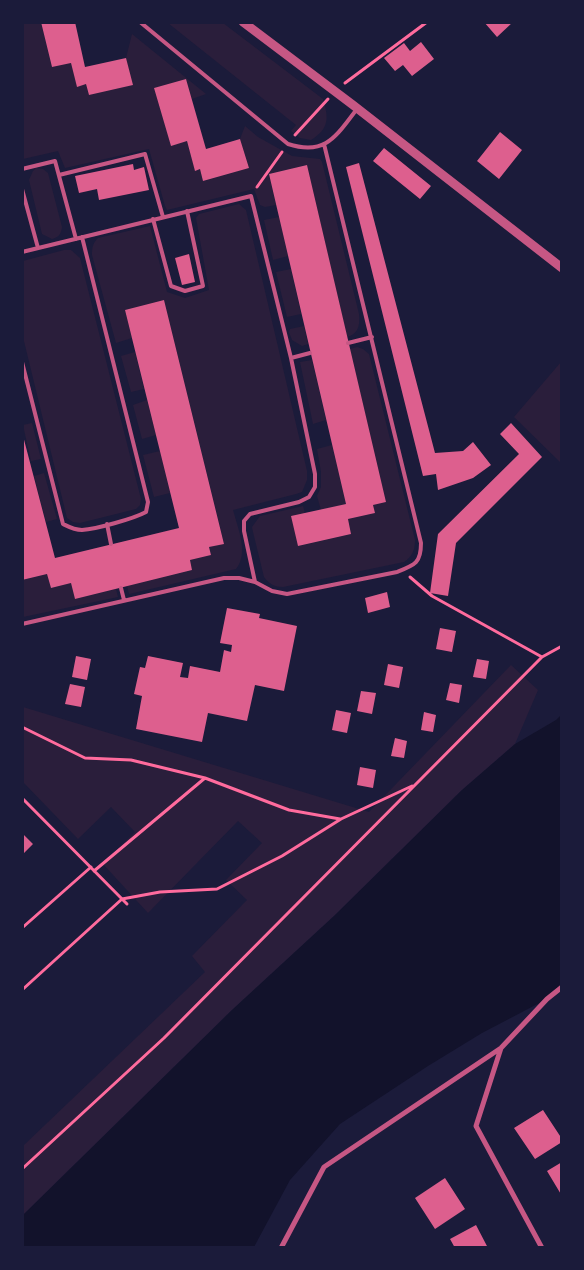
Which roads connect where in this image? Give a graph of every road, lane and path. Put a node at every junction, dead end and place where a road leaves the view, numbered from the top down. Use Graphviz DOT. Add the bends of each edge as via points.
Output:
graph roads {
  1 [pos="140,22"];
  2 [pos="243,22"];
  3 [pos="427,22"];
  4 [pos="335,91"];
  5 [pos="358,109"];
  6 [pos="324,144"];
  7 [pos="22,168"];
  8 [pos="59,175"];
  9 [pos="22,189"];
  10 [pos="187,211"];
  11 [pos="163,217"];
  12 [pos="154,219"];
  13 [pos="82,237"];
  14 [pos="76,238"];
  15 [pos="38,248"];
  16 [pos="22,252"];
  17 [pos="562,268"];
  18 [pos="372,337"];
  19 [pos="348,343"];
  20 [pos="310,353"];
  21 [pos="291,358"];
  22 [pos="22,362"];
  23 [pos="106,524"];
  24 [pos="111,544"];
  25 [pos="401,570"];
  26 [pos="255,582"];
  27 [pos="121,588"];
  28 [pos="124,600"];
  29 [pos="22,624"];
  30 [pos="562,646"];
  31 [pos="542,657"];
  32 [pos="22,727"];
  33 [pos="205,778"];
  34 [pos="414,785"];
  35 [pos="22,798"];
  36 [pos="340,819"];
  37 [pos="91,867"];
  38 [pos="94,871"];
  39 [pos="122,899"];
  40 [pos="127,904"];
  41 [pos="22,928"];
  42 [pos="562,987"];
  43 [pos="22,990"];
  44 [pos="501,1048"];
  45 [pos="22,1169"];
  46 [pos="281,1248"];
  47 [pos="542,1248"];
  1 -- 6 [label="lane" via="288,144 303,148"];
  2 -- 4 [label="street"];
  3 -- 4 [label="path"];
  4 -- 5 [label="street"];
  5 -- 6 [label="lane"];
  5 -- 17 [label="street"];
  6 -- 18 [label="lane"];
  7 -- 8 [label="lane" via="54,161"];
  8 -- 11 [label="lane" via="146,154"];
  8 -- 14 [label="lane"];
  9 -- 15 [label="lane"];
  10 -- 11 [label="lane"];
  10 -- 12 [label="lane" via="203,286 185,291 171,286"];
  10 -- 21 [label="lane" via="251,196"];
  11 -- 12 [label="lane"];
  12 -- 13 [label="lane"];
  13 -- 14 [label="lane"];
  13 -- 23 [label="lane" via="148,502 146,512 137,517"];
  14 -- 15 [label="lane"];
  15 -- 16 [label="lane"];
  18 -- 19 [label="lane"];
  18 -- 25 [label="lane" via="421,543 418,560"];
  20 -- 21 [label="lane"];
  21 -- 26 [label="lane" via="315,487 309,497 250,514 244,521"];
  22 -- 23 [label="lane" via="63,524 81,530"];
  23 -- 24 [label="lane"];
  25 -- 26 [label="lane" via="287,594"];
  25 -- 31 [label="path" via="432,596"];
  26 -- 28 [label="lane" via="224,578"];
  27 -- 28 [label="lane"];
  28 -- 29 [label="lane"];
  30 -- 31 [label="path"];
  31 -- 34 [label="path"];
  32 -- 33 [label="path" via="86,758 131,760"];
  33 -- 36 [label="path" via="289,810"];
  33 -- 38 [label="path"];
  34 -- 36 [label="path"];
  34 -- 45 [label="path" via="164,1038"];
  35 -- 37 [label="path"];
  36 -- 39 [label="path" via="282,856 217,889 160,892"];
  37 -- 38 [label="path"];
  37 -- 41 [label="path"];
  38 -- 39 [label="path"];
  39 -- 40 [label="path"];
  39 -- 43 [label="path"];
  42 -- 44 [label="street"];
  44 -- 46 [label="street" via="324,1167"];
  44 -- 47 [label="street" via="476,1126"];
}
